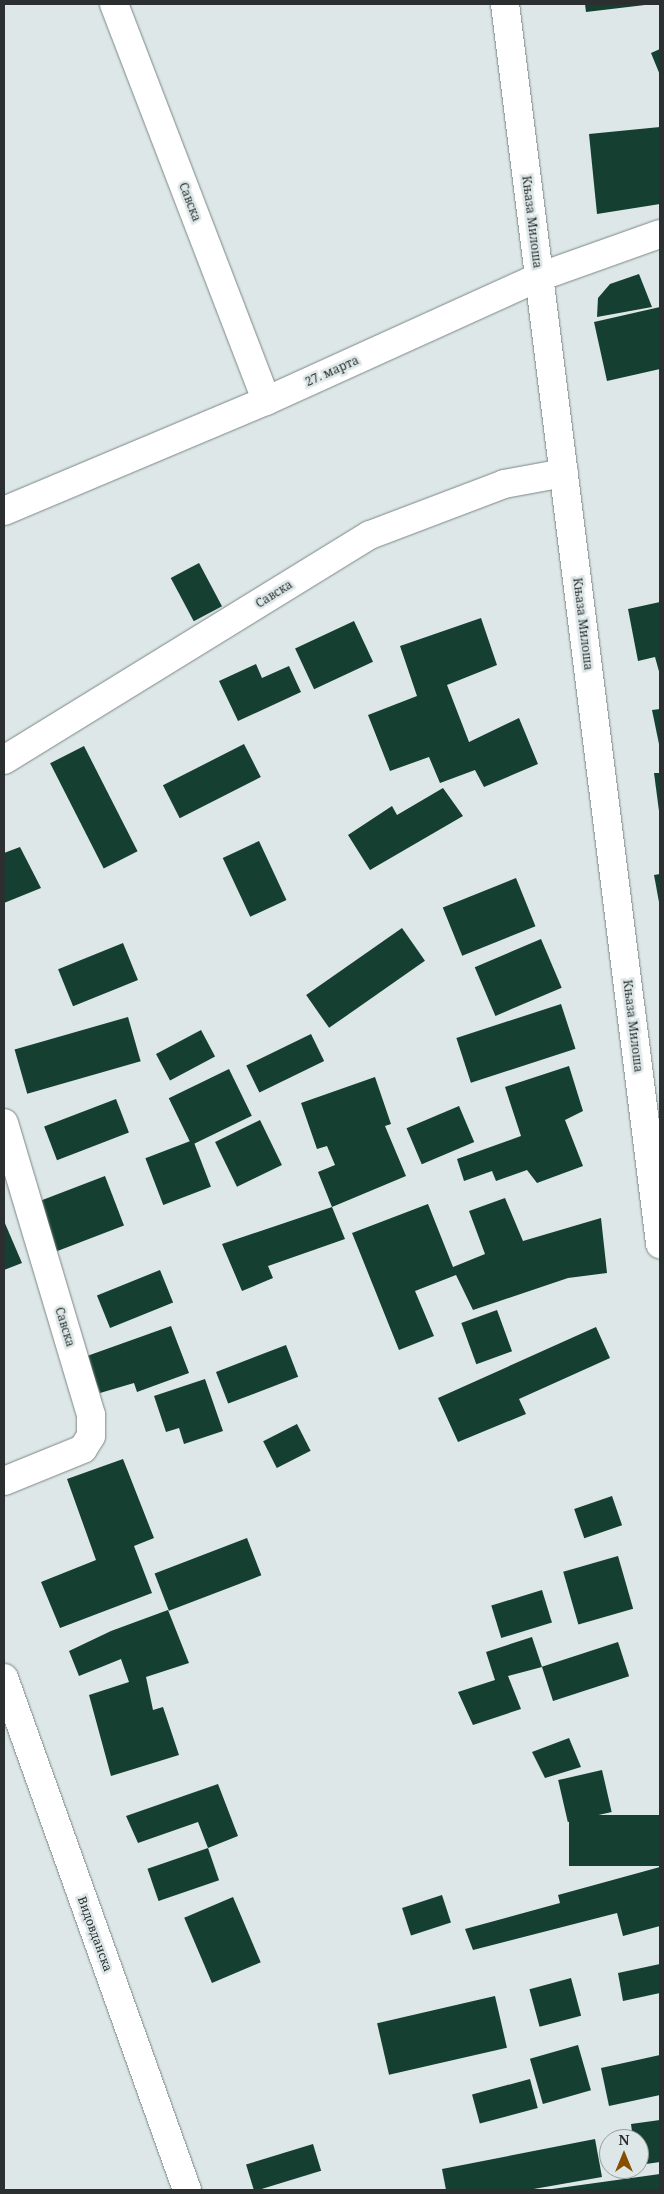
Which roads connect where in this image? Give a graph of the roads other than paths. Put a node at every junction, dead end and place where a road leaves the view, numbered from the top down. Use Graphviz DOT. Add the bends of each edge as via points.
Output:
graph roads {
  1 [pos="114,4"];
  2 [pos="505,4"];
  3 [pos="660,234"];
  4 [pos="539,277"];
  5 [pos="266,401"];
  6 [pos="564,473"];
  7 [pos="4,510"];
  8 [pos="4,760"];
  9 [pos="4,1123"];
  10 [pos="660,1244"];
  11 [pos="4,1481"];
  12 [pos="4,1678"];
  13 [pos="187,2190"];
  1 -- 5 [label="street, Савска"];
  2 -- 4 [label="street, Књаза Милоша"];
  3 -- 4 [label="street, 27. марта"];
  4 -- 5 [label="street, 27. марта"];
  4 -- 6 [label="street, Књаза Милоша"];
  5 -- 7 [label="street, 27. марта"];
  6 -- 8 [label="street, Савска" via="504,484 370,536"];
  6 -- 10 [label="street, Књаза Милоша"];
  9 -- 11 [label="street, Савска" via="91,1415 91,1436 83,1448"];
  12 -- 13 [label="street, Видовданска"];
}
